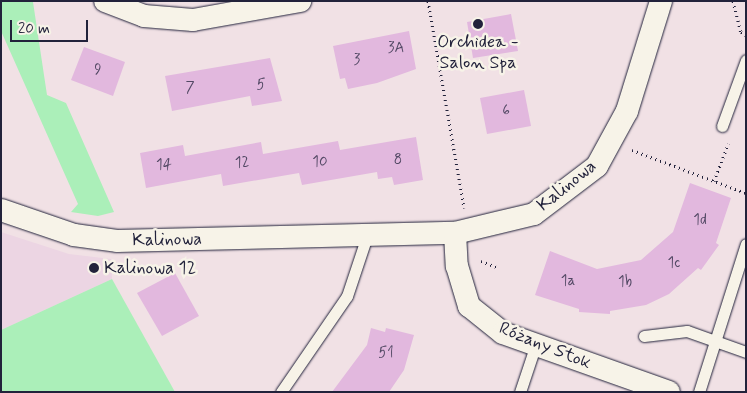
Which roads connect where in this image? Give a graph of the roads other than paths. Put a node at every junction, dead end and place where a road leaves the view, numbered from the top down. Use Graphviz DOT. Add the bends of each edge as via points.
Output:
graph roads {
  1 [pos="105,1"];
  2 [pos="300,1"];
  3 [pos="661,1"];
  4 [pos="746,60"];
  5 [pos="722,126"];
  6 [pos="1,210"];
  7 [pos="455,233"];
  8 [pos="367,236"];
  9 [pos="746,244"];
  10 [pos="644,336"];
  11 [pos="715,341"];
  12 [pos="536,344"];
  13 [pos="746,352"];
  14 [pos="281,392"];
  15 [pos="520,392"];
  16 [pos="669,392"];
  17 [pos="699,392"];
  1 -- 2 [label="street" via="144,16 194,20"];
  3 -- 7 [label="street, Kalinowa" via="627,111 597,166 534,214"];
  4 -- 5 [label="lane"];
  6 -- 8 [label="street, Kalinowa" via="74,236 117,241"];
  7 -- 8 [label="street, Kalinowa"];
  7 -- 12 [label="street, Różany Stok" via="457,266 469,306 503,333"];
  8 -- 14 [label="lane" via="347,296"];
  9 -- 11 [label="lane"];
  10 -- 11 [label="lane" via="687,331"];
  11 -- 13 [label="lane"];
  11 -- 17 [label="lane"];
  12 -- 15 [label="lane"];
  12 -- 16 [label="street, Różany Stok"];
}
